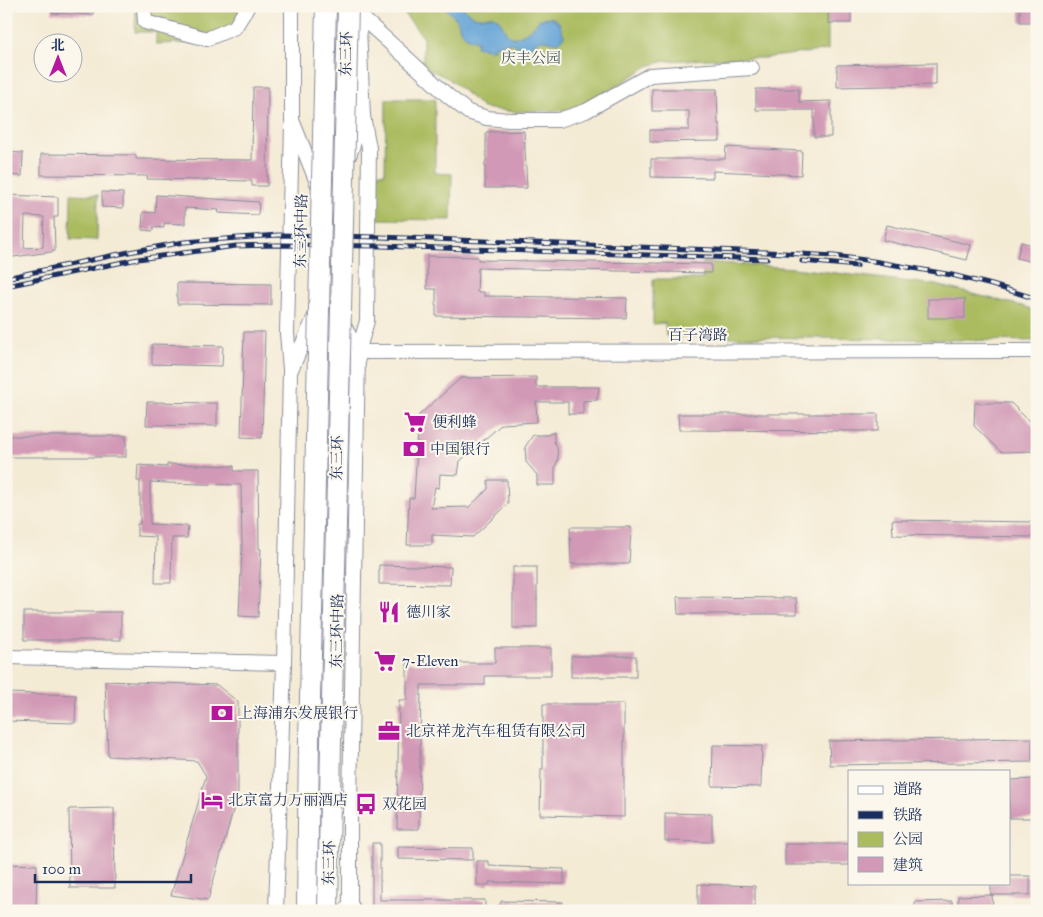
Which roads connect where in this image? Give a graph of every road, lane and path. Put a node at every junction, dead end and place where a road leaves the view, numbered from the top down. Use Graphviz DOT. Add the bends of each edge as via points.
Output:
graph roads {
  1 [pos="144,6"];
  2 [pos="248,6"];
  3 [pos="292,6"];
  4 [pos="326,6"];
  5 [pos="355,9"];
  6 [pos="752,68"];
  7 [pos="363,116"];
  8 [pos="292,120"];
  9 [pos="318,184"];
  10 [pos="339,184"];
  11 [pos="316,312"];
  12 [pos="337,313"];
  13 [pos="1037,351"];
  14 [pos="358,352"];
  15 [pos="290,372"];
  16 [pos="6,658"];
  17 [pos="284,663"];
  18 [pos="306,908"];
  19 [pos="350,910"];
  20 [pos="276,911"];
  21 [pos="328,911"];
  1 -- 2 [label="street" via="145,22 207,38 235,27"];
  3 -- 8 [label="street, 东三环中路"];
  4 -- 18 [label="highway, 东三环, bridge"];
  5 -- 6 [label="street" via="447,95 468,112 488,118 559,120 586,111 650,76"];
  5 -- 7 [label="street, 东三环中路"];
  5 -- 21 [label="highway, 东三环, bridge"];
  7 -- 10 [label="street, 东三环中路"];
  7 -- 14 [label="street, 东三环中路" via="369,148 367,321"];
  8 -- 9 [label="street, 东三环中路"];
  8 -- 15 [label="street, 东三环中路" via="287,333"];
  9 -- 10 [label="street"];
  9 -- 11 [label="street, 东三环中路"];
  10 -- 12 [label="street, 东三环中路"];
  11 -- 12 [label="street"];
  11 -- 15 [label="street, 东三环中路"];
  12 -- 14 [label="street, 东三环中路"];
  13 -- 14 [label="street, 百子湾路"];
  14 -- 19 [label="street, 东三环中路"];
  15 -- 17 [label="street, 东三环中路"];
  16 -- 17 [label="street"];
  17 -- 20 [label="street, 东三环中路"];
}
